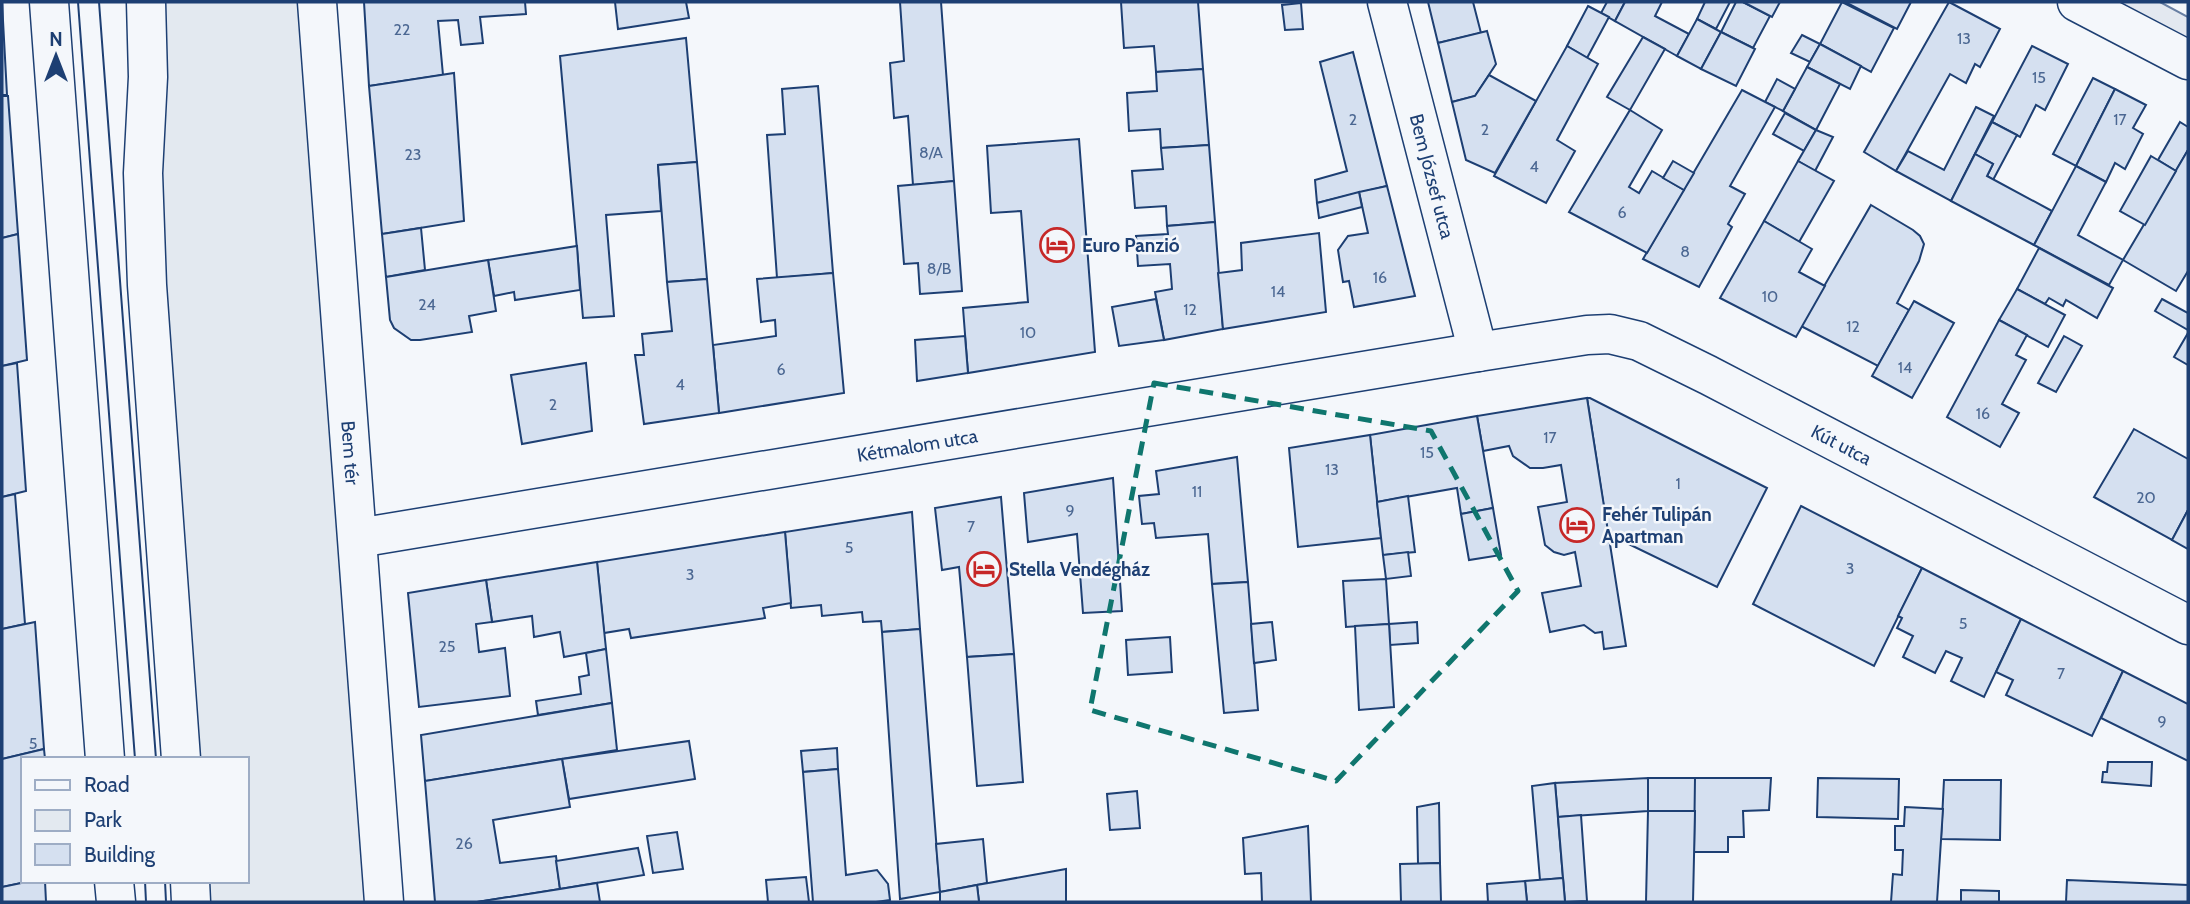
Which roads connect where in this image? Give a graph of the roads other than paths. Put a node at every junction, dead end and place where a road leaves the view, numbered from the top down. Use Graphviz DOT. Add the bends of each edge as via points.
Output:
graph roads {
  1 [pos="49,2"];
  2 [pos="146,2"];
  3 [pos="317,2"];
  4 [pos="1387,2"];
  5 [pos="2077,2"];
  6 [pos="2188,60"];
  7 [pos="1478,352"];
  8 [pos="358,538"];
  9 [pos="2188,625"];
  10 [pos="105,757"];
  11 [pos="181,757"];
  12 [pos="114,883"];
  13 [pos="190,883"];
  14 [pos="116,902"];
  15 [pos="191,902"];
  16 [pos="384,902"];
  1 -- 10 [label="street"];
  2 -- 11 [label="street" via="143,173 147,285"];
  3 -- 8 [label="street, Bem tér"];
  4 -- 7 [label="street, Bem József utca"];
  5 -- 6 [label="street"];
  7 -- 8 [label="street, Kétmalom utca"];
  7 -- 9 [label="street, Kút utca" via="1602,334 1639,341"];
  8 -- 16 [label="street, Bem tér"];
  12 -- 14 [label="street"];
  13 -- 15 [label="street"];
}
